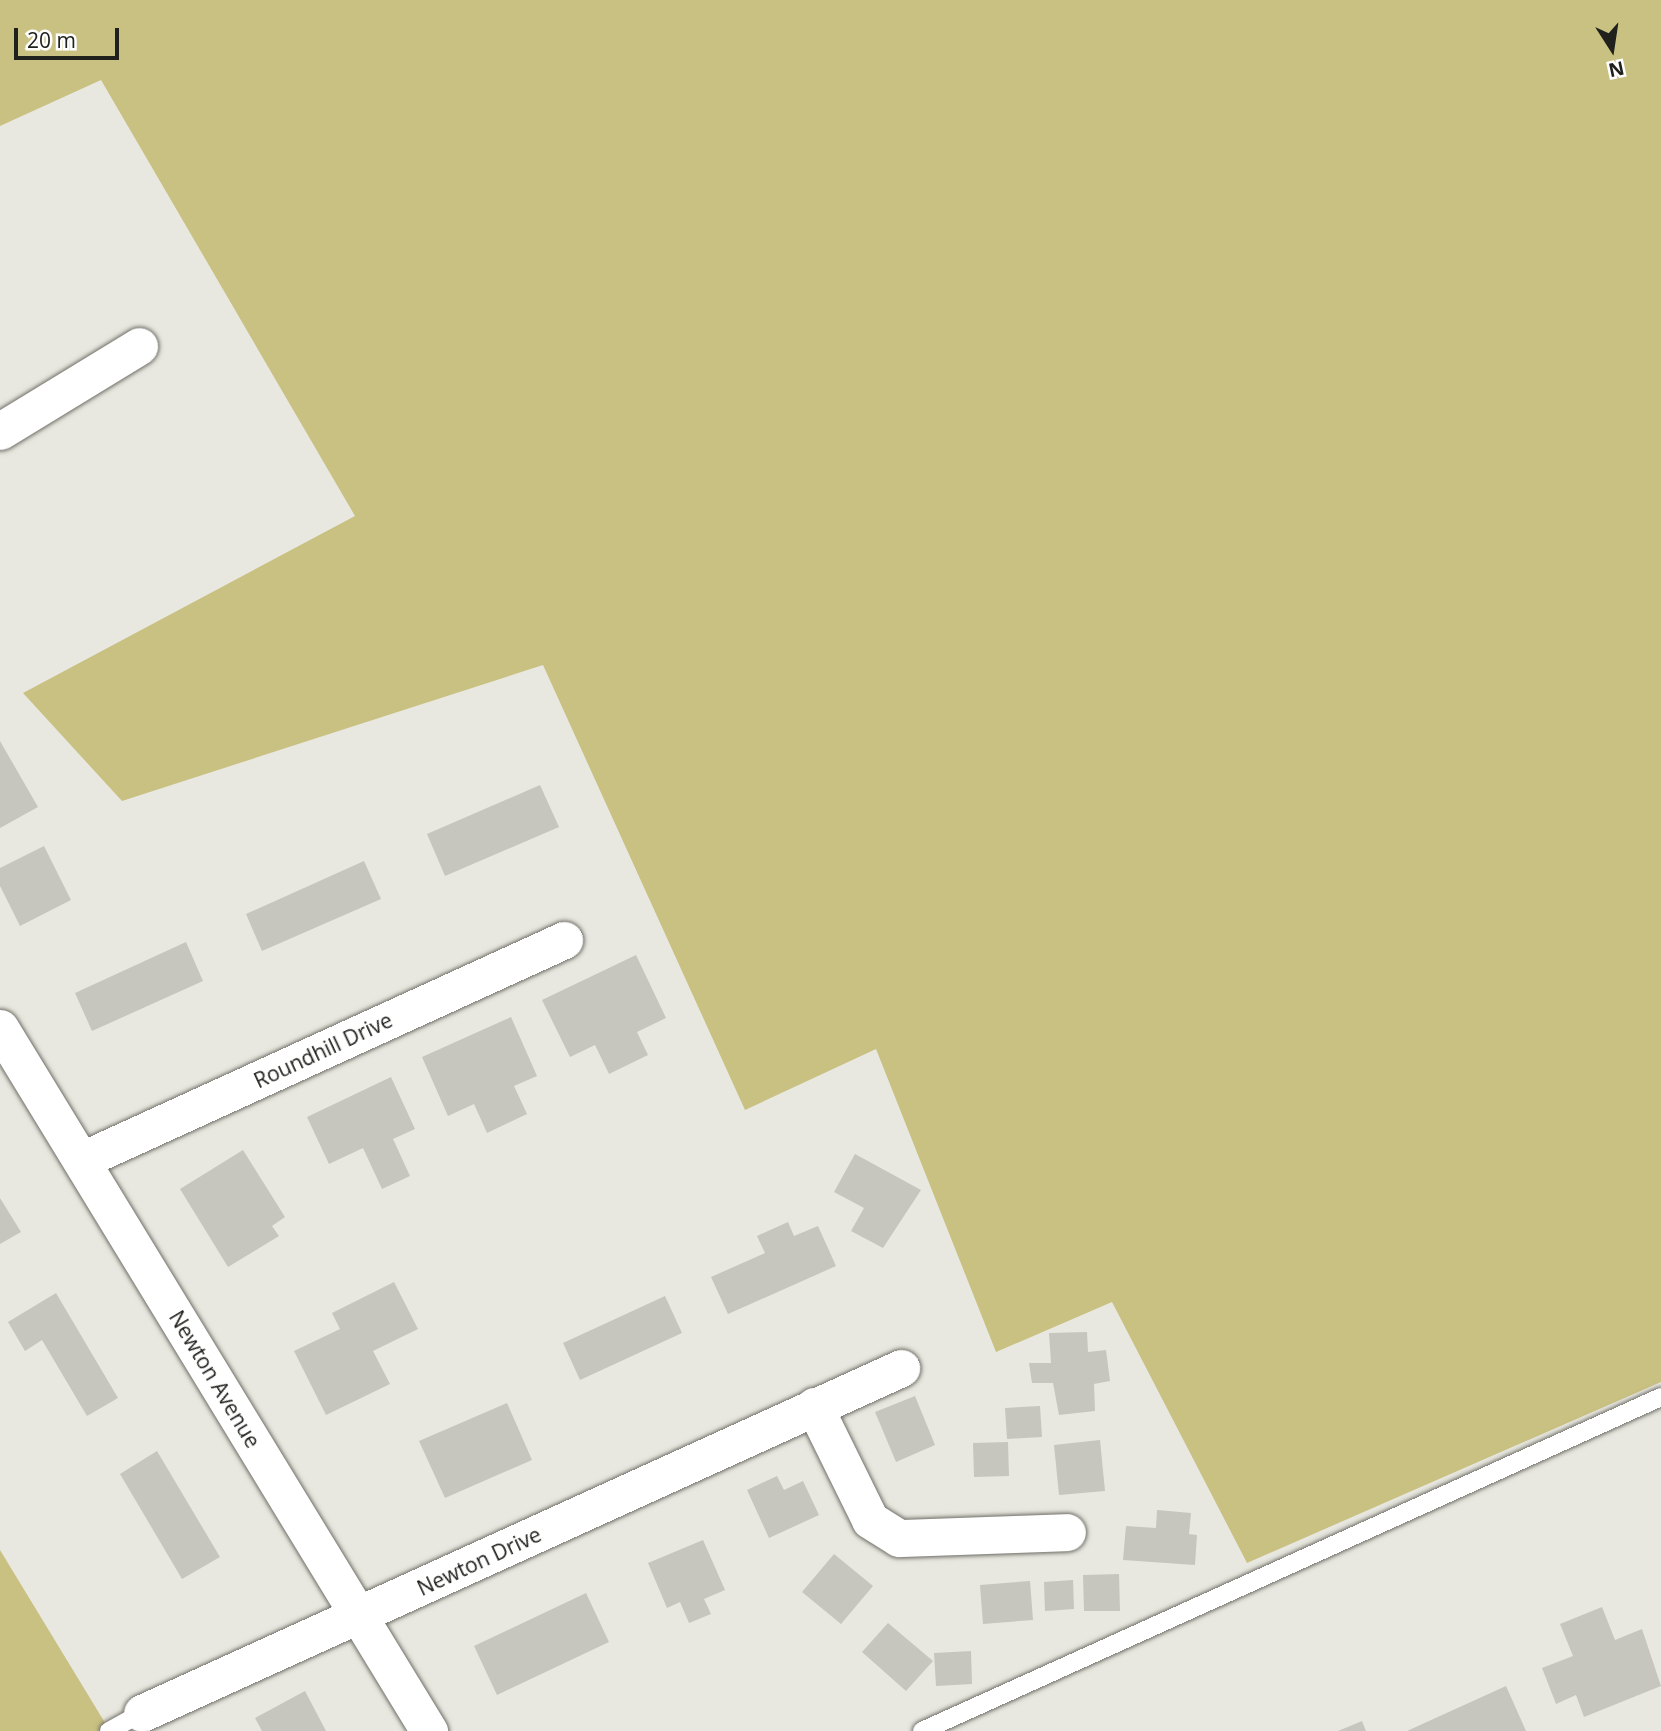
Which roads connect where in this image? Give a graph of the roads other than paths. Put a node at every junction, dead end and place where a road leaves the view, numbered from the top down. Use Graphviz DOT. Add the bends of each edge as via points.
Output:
graph roads {
  1 [pos="139,346"];
  2 [pos="0,431"];
  3 [pos="564,940"];
  4 [pos="0,1028"];
  5 [pos="82,1160"];
  6 [pos="901,1368"];
  7 [pos="1661,1397"];
  8 [pos="814,1406"];
  9 [pos="1067,1532"];
  10 [pos="359,1616"];
  11 [pos="142,1713"];
  12 [pos="109,1731"];
  13 [pos="429,1731"];
  14 [pos="922,1731"];
  1 -- 2 [label="street"];
  3 -- 5 [label="street, Roundhill Drive"];
  4 -- 5 [label="street, Newton Avenue"];
  5 -- 10 [label="street, Newton Avenue"];
  6 -- 8 [label="street, Newton Drive"];
  7 -- 14 [label="lane"];
  8 -- 9 [label="street" via="870,1520 899,1538"];
  8 -- 10 [label="street, Newton Drive"];
  10 -- 11 [label="street, Newton Drive"];
  10 -- 13 [label="street, Newton Avenue"];
  11 -- 12 [label="lane"];
}
